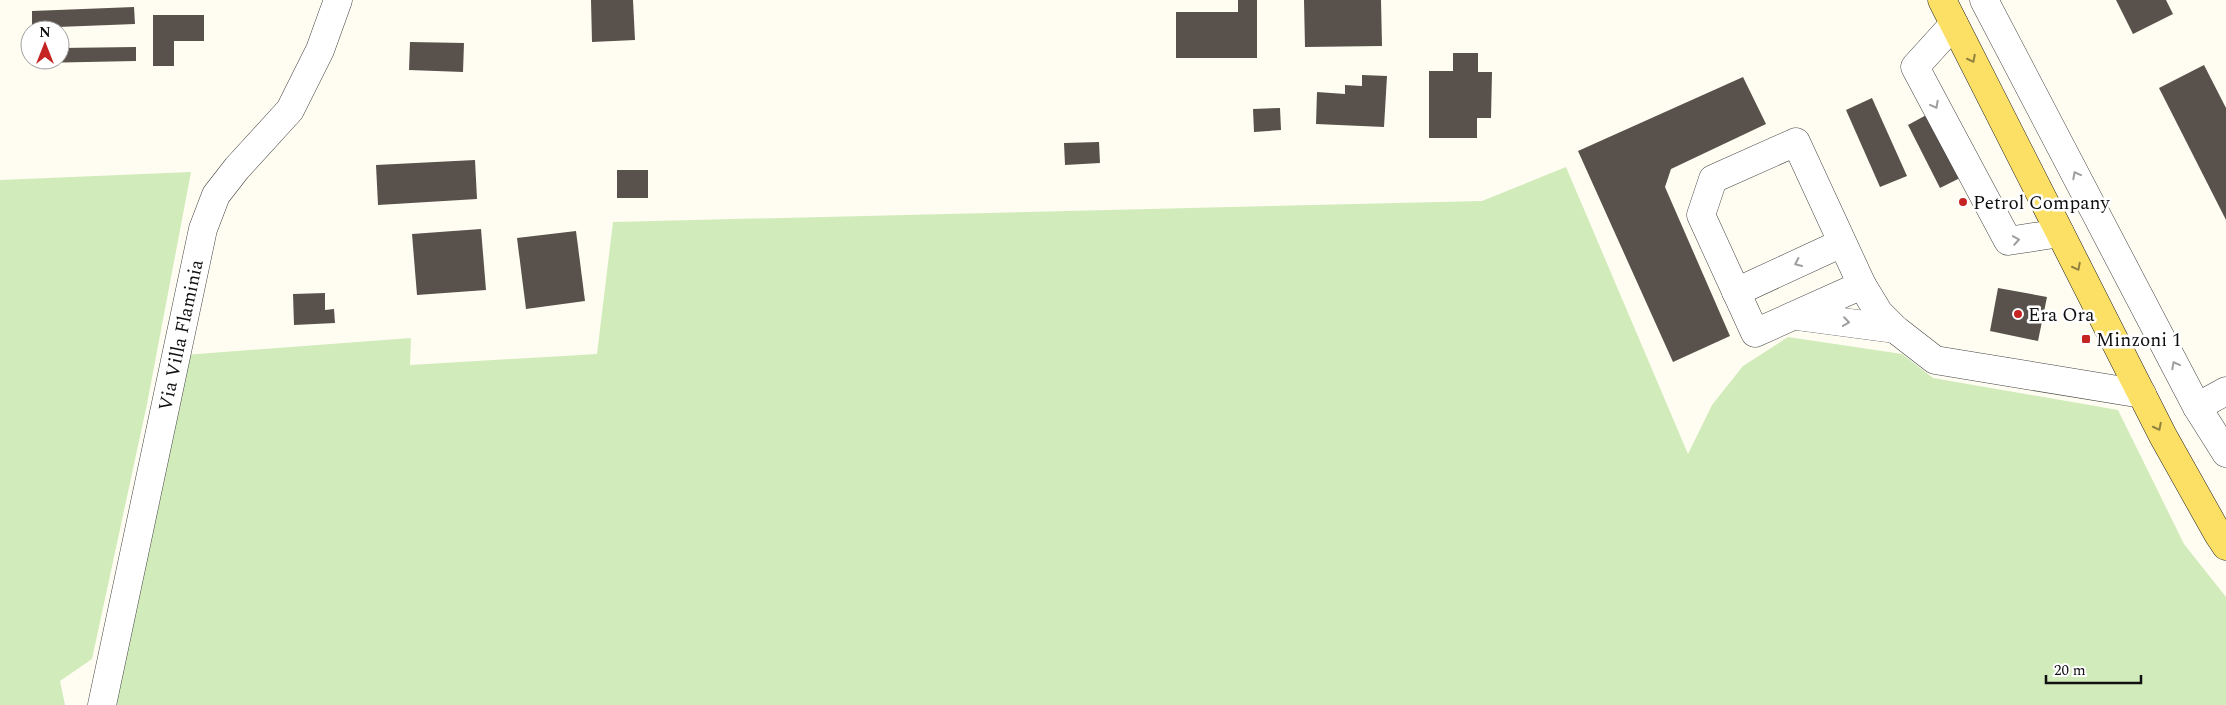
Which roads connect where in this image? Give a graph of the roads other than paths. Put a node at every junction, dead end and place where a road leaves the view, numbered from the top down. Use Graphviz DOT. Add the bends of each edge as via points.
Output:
graph roads {
  1 [pos="338,0"];
  2 [pos="1942,0"];
  3 [pos="1984,0"];
  4 [pos="1954,24"];
  5 [pos="2060,233"];
  6 [pos="1842,243"];
  7 [pos="1862,285"];
  8 [pos="1736,292"];
  9 [pos="1797,316"];
  10 [pos="1895,329"];
  11 [pos="2226,391"];
  12 [pos="2142,394"];
  13 [pos="2197,407"];
  14 [pos="2226,453"];
  15 [pos="2226,546"];
  16 [pos="102,705"];
  1 -- 16 [label="street, Via Villa Flaminia" via="320,50 290,110 216,195 202,229"];
  2 -- 4 [label="main road"];
  13 -- 3 [label="street, one-way"];
  4 -- 5 [label="main road, one-way"];
  4 -- 5 [label="street, one-way" via="1915,67 2008,241"];
  5 -- 12 [label="main road, one-way"];
  6 -- 7 [label="street"];
  6 -- 8 [label="street, one-way"];
  6 -- 8 [label="street" via="1796,142 1714,179 1701,215"];
  7 -- 9 [label="street"];
  7 -- 10 [label="street" via="1879,313"];
  8 -- 9 [label="street" via="1755,333"];
  9 -- 10 [label="street, one-way"];
  10 -- 12 [label="street" via="1935,360"];
  11 -- 13 [label="street"];
  12 -- 15 [label="main road, one-way"];
  13 -- 14 [label="street"];
}
